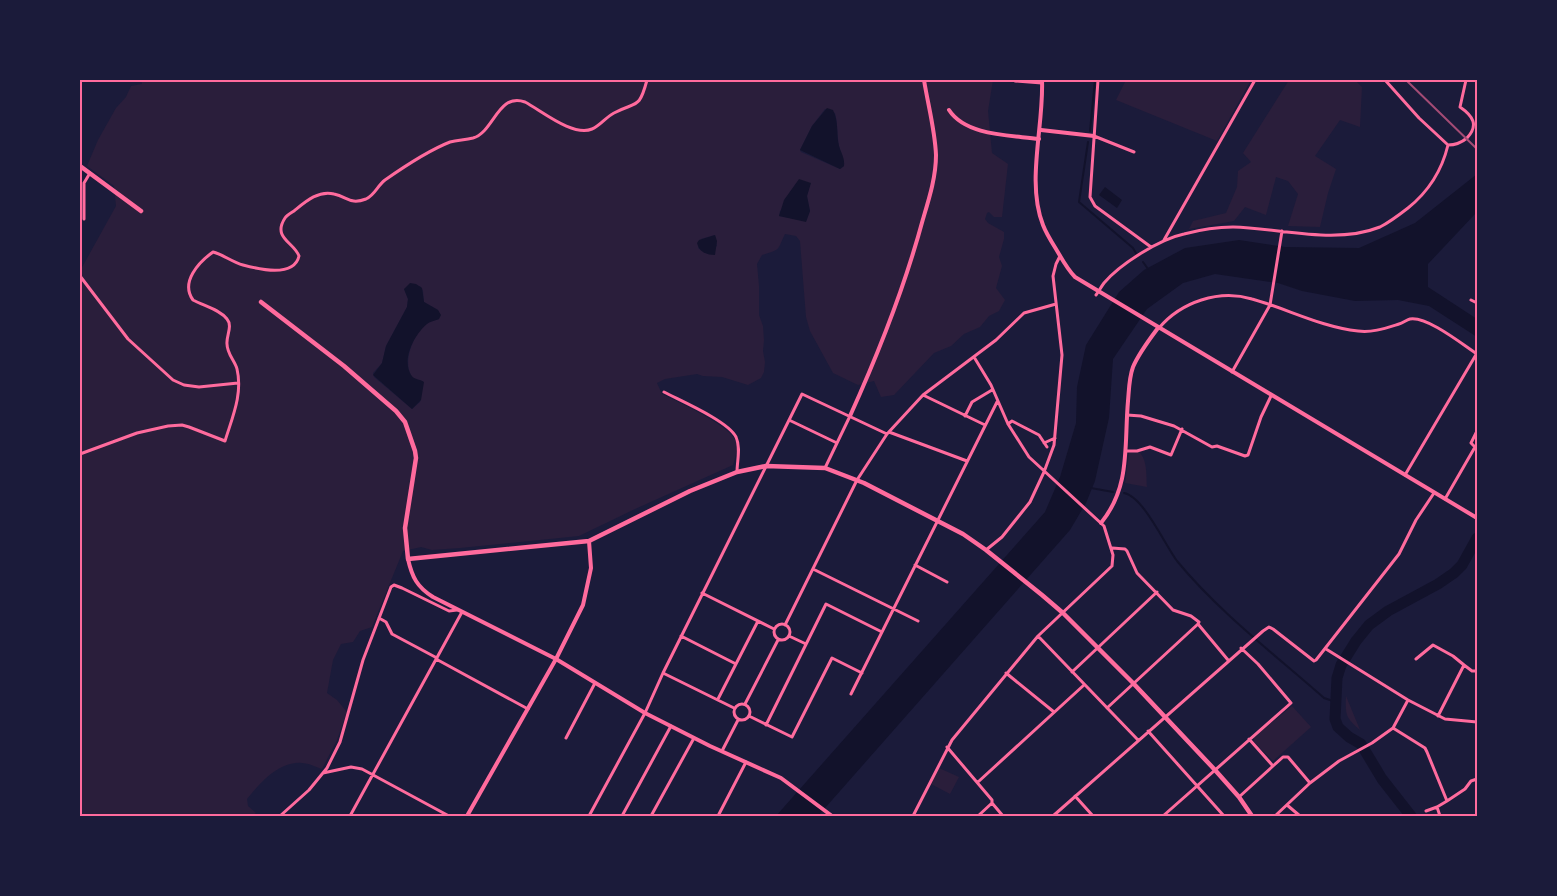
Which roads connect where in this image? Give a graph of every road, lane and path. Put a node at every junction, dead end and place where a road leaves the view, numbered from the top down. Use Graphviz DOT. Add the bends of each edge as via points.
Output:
graph roads {
  1 [pos="647,80"];
  2 [pos="924,80"];
  3 [pos="1098,80"];
  4 [pos="1256,80"];
  5 [pos="1385,80"];
  6 [pos="1466,80"];
  7 [pos="1015,81"];
  8 [pos="1042,81"];
  9 [pos="949,110"];
  10 [pos="1041,130"];
  11 [pos="1094,136"];
  12 [pos="1039,139"];
  13 [pos="1448,145"];
  14 [pos="1134,152"];
  15 [pos="80,166"];
  16 [pos="90,173"];
  17 [pos="141,211"];
  18 [pos="84,219"];
  19 [pos="1282,232"];
  20 [pos="1164,241"];
  21 [pos="1151,247"];
  22 [pos="1060,256"];
  23 [pos="80,276"];
  24 [pos="1099,293"];
  25 [pos="1471,300"];
  26 [pos="261,302"];
  27 [pos="1477,303"];
  28 [pos="1056,304"];
  29 [pos="1270,305"];
  30 [pos="1157,327"];
  31 [pos="1477,353"];
  32 [pos="974,357"];
  33 [pos="1232,372"];
  34 [pos="238,383"];
  35 [pos="992,390"];
  36 [pos="664,392"];
  37 [pos="923,395"];
  38 [pos="1271,396"];
  39 [pos="997,402"];
  40 [pos="1127,415"];
  41 [pos="850,416"];
  42 [pos="965,416"];
  43 [pos="789,420"];
  44 [pos="1008,424"];
  45 [pos="984,425"];
  46 [pos="1182,429"];
  47 [pos="1477,431"];
  48 [pos="888,433"];
  49 [pos="1055,438"];
  50 [pos="837,442"];
  51 [pos="1044,442"];
  52 [pos="1047,447"];
  53 [pos="1126,451"];
  54 [pos="80,454"];
  55 [pos="967,461"];
  56 [pos="766,466"];
  57 [pos="825,468"];
  58 [pos="737,472"];
  59 [pos="1044,472"];
  60 [pos="1405,475"];
  61 [pos="857,480"];
  62 [pos="1434,493"];
  63 [pos="1445,499"];
  64 [pos="1477,518"];
  65 [pos="938,520"];
  66 [pos="1101,523"];
  67 [pos="590,540"];
  68 [pos="1112,548"];
  69 [pos="988,551"];
  70 [pos="408,558"];
  71 [pos="915,565"];
  72 [pos="813,569"];
  73 [pos="947,582"];
  74 [pos="1157,592"];
  75 [pos="702,593"];
  76 [pos="894,609"];
  77 [pos="460,611"];
  78 [pos="1063,613"];
  79 [pos="380,618"];
  80 [pos="758,621"];
  81 [pos="918,621"];
  82 [pos="1198,624"];
  83 [pos="785,625"];
  84 [pos="774,629"];
  85 [pos="882,632"];
  86 [pos="681,636"];
  87 [pos="789,636"];
  88 [pos="1038,636"];
  89 [pos="778,640"];
  90 [pos="806,644"];
  91 [pos="1243,647"];
  92 [pos="1098,648"];
  93 [pos="1326,649"];
  94 [pos="436,658"];
  95 [pos="556,659"];
  96 [pos="1416,659"];
  97 [pos="1228,660"];
  98 [pos="736,664"];
  99 [pos="1464,665"];
  100 [pos="1477,671"];
  101 [pos="1072,672"];
  102 [pos="663,673"];
  103 [pos="862,673"];
  104 [pos="1006,673"];
  105 [pos="595,683"];
  106 [pos="1133,683"];
  107 [pos="1084,685"];
  108 [pos="851,694"];
  109 [pos="718,699"];
  110 [pos="1408,700"];
  111 [pos="745,704"];
  112 [pos="734,708"];
  113 [pos="1107,708"];
  114 [pos="528,710"];
  115 [pos="1054,712"];
  116 [pos="645,713"];
  117 [pos="749,716"];
  118 [pos="1438,716"];
  119 [pos="1165,717"];
  120 [pos="738,720"];
  121 [pos="1477,722"];
  122 [pos="766,725"];
  123 [pos="671,726"];
  124 [pos="1393,728"];
  125 [pos="1148,731"];
  126 [pos="566,738"];
  127 [pos="694,738"];
  128 [pos="1249,739"];
  129 [pos="1138,740"];
  130 [pos="947,747"];
  131 [pos="722,751"];
  132 [pos="746,762"];
  133 [pos="1273,766"];
  134 [pos="1215,770"];
  135 [pos="322,773"];
  136 [pos="373,774"];
  137 [pos="1477,779"];
  138 [pos="978,782"];
  139 [pos="1310,784"];
  140 [pos="1197,785"];
  141 [pos="1075,796"];
  142 [pos="1239,796"];
  143 [pos="1446,801"];
  144 [pos="992,803"];
  145 [pos="1287,804"];
  146 [pos="1437,807"];
  147 [pos="1426,811"];
  148 [pos="280,816"];
  149 [pos="350,816"];
  150 [pos="449,816"];
  151 [pos="467,816"];
  152 [pos="589,816"];
  153 [pos="622,816"];
  154 [pos="651,816"];
  155 [pos="718,816"];
  156 [pos="832,816"];
  157 [pos="913,816"];
  158 [pos="978,816"];
  159 [pos="1003,816"];
  160 [pos="1053,816"];
  161 [pos="1093,816"];
  162 [pos="1163,816"];
  163 [pos="1224,816"];
  164 [pos="1252,816"];
  165 [pos="1274,816"];
  166 [pos="1300,816"];
  167 [pos="1440,816"];
  1 -- 34 [label="street" via="639,102 608,116 593,129 572,128 525,102 514,101 503,106 484,132 424,155 382,182 370,197 353,202 334,194 314,196 286,216 282,224 284,240 299,256 298,262 289,269 279,271 243,265 213,252 191,275 190,296 229,320 227,344"];
  2 -- 41 [label="street" via="936,155 932,184 906,273"];
  3 -- 11 [label="street"];
  4 -- 20 [label="street"];
  5 -- 13 [label="street"];
  6 -- 13 [label="street" via="1460,107 1469,114 1474,127 1464,141"];
  7 -- 8 [label="street"];
  8 -- 10 [label="street"];
  9 -- 12 [label="street" via="958,121 973,129"];
  10 -- 11 [label="street"];
  10 -- 12 [label="street"];
  11 -- 14 [label="street"];
  11 -- 21 [label="street" via="1092,202"];
  12 -- 22 [label="street" via="1036,190 1039,211"];
  13 -- 19 [label="street" via="1431,184 1391,221 1362,232 1335,235"];
  15 -- 16 [label="main road"];
  16 -- 17 [label="main road"];
  16 -- 18 [label="street" via="84,183"];
  19 -- 20 [label="street" via="1232,227 1182,234"];
  19 -- 29 [label="street"];
  20 -- 21 [label="street"];
  21 -- 24 [label="street" via="1105,282"];
  22 -- 24 [label="street" via="1075,277"];
  22 -- 28 [label="street" via="1053,276"];
  23 -- 34 [label="street" via="128,339 173,380 199,387"];
  24 -- 30 [label="street"];
  25 -- 27 [label="street"];
  26 -- 70 [label="main road" via="344,366 405,422 416,458 405,528"];
  28 -- 32 [label="street" via="1024,313"];
  28 -- 49 [label="street" via="1062,355"];
  29 -- 30 [label="street" via="1239,296 1204,299 1176,312"];
  29 -- 31 [label="street" via="1327,325 1359,332 1410,319 1418,320"];
  29 -- 33 [label="street"];
  30 -- 33 [label="street"];
  30 -- 40 [label="street" via="1133,368"];
  31 -- 60 [label="street"];
  32 -- 35 [label="street"];
  32 -- 37 [label="street"];
  33 -- 38 [label="street"];
  34 -- 54 [label="street" via="236,409 225,441 182,425 168,426"];
  35 -- 39 [label="street"];
  35 -- 42 [label="street" via="972,402"];
  36 -- 58 [label="street" via="722,423 734,433 739,446"];
  37 -- 42 [label="street"];
  37 -- 48 [label="street"];
  38 -- 46 [label="street" via="1248,455 1212,447"];
  38 -- 60 [label="street"];
  39 -- 44 [label="street"];
  39 -- 45 [label="street"];
  40 -- 46 [label="street"];
  40 -- 53 [label="street"];
  41 -- 43 [label="street" via="802,394"];
  41 -- 48 [label="street"];
  41 -- 50 [label="street"];
  42 -- 45 [label="street"];
  43 -- 50 [label="street"];
  43 -- 56 [label="street"];
  44 -- 51 [label="street" via="1012,421 1039,434"];
  44 -- 59 [label="street"];
  45 -- 55 [label="street"];
  46 -- 53 [label="street" via="1171,455 1150,447"];
  47 -- 63 [label="street" via="1471,443 1475,447"];
  48 -- 55 [label="street"];
  48 -- 61 [label="street"];
  49 -- 51 [label="street"];
  49 -- 59 [label="street"];
  50 -- 57 [label="street"];
  51 -- 52 [label="street"];
  53 -- 66 [label="street" via="1124,475 1117,497"];
  55 -- 65 [label="street"];
  56 -- 57 [label="main road"];
  56 -- 58 [label="main road"];
  56 -- 75 [label="street"];
  57 -- 61 [label="main road"];
  58 -- 67 [label="main road"];
  59 -- 66 [label="street"];
  59 -- 69 [label="street" via="1018,519"];
  60 -- 62 [label="street"];
  61 -- 65 [label="main road"];
  61 -- 72 [label="street"];
  62 -- 63 [label="street"];
  62 -- 93 [label="street" via="1398,554"];
  63 -- 64 [label="street"];
  65 -- 69 [label="main road"];
  65 -- 71 [label="street"];
  66 -- 68 [label="street"];
  67 -- 70 [label="main road"];
  67 -- 95 [label="street" via="592,561 586,594"];
  68 -- 74 [label="street" via="1128,551 1134,570"];
  68 -- 78 [label="street" via="1112,566"];
  69 -- 78 [label="main road"];
  70 -- 77 [label="street" via="413,577 421,589"];
  71 -- 73 [label="street"];
  71 -- 76 [label="street"];
  72 -- 76 [label="street"];
  72 -- 83 [label="street"];
  74 -- 82 [label="street" via="1173,610 1195,618"];
  74 -- 92 [label="street"];
  75 -- 80 [label="street"];
  75 -- 86 [label="street"];
  76 -- 81 [label="street"];
  76 -- 85 [label="street"];
  77 -- 79 [label="street" via="449,611 394,585 389,590"];
  77 -- 94 [label="street"];
  77 -- 95 [label="street"];
  78 -- 88 [label="street"];
  78 -- 92 [label="main road"];
  79 -- 94 [label="street" via="392,634"];
  79 -- 135 [label="street" via="361,667 340,742"];
  80 -- 84 [label="street"];
  80 -- 98 [label="street"];
  82 -- 97 [label="street"];
  82 -- 106 [label="street"];
  83 -- 84 [label="street"];
  83 -- 87 [label="street" via="790,631"];
  84 -- 89 [label="street"];
  85 -- 90 [label="street" via="826,604"];
  85 -- 103 [label="street"];
  86 -- 98 [label="street"];
  86 -- 102 [label="street"];
  87 -- 89 [label="street" via="786,640"];
  87 -- 90 [label="street"];
  88 -- 101 [label="street"];
  88 -- 104 [label="street"];
  89 -- 111 [label="street"];
  90 -- 122 [label="street"];
  91 -- 93 [label="street" via="1269,627 1314,661"];
  91 -- 97 [label="street"];
  91 -- 128 [label="street" via="1291,703"];
  92 -- 101 [label="street"];
  92 -- 106 [label="main road"];
  93 -- 110 [label="street"];
  94 -- 114 [label="street"];
  94 -- 136 [label="street"];
  95 -- 105 [label="street"];
  95 -- 114 [label="street"];
  96 -- 99 [label="street" via="1432,645"];
  97 -- 119 [label="street"];
  98 -- 109 [label="street"];
  99 -- 100 [label="street"];
  99 -- 118 [label="street"];
  101 -- 107 [label="street"];
  102 -- 109 [label="street"];
  102 -- 116 [label="street"];
  103 -- 108 [label="street"];
  103 -- 122 [label="street" via="832,658 792,737"];
  104 -- 115 [label="street"];
  104 -- 130 [label="street"];
  105 -- 116 [label="street"];
  105 -- 126 [label="street"];
  106 -- 113 [label="street"];
  106 -- 119 [label="main road"];
  107 -- 113 [label="street"];
  107 -- 115 [label="street"];
  109 -- 112 [label="street"];
  110 -- 118 [label="street"];
  110 -- 124 [label="street"];
  111 -- 112 [label="street"];
  111 -- 117 [label="street" via="750,710"];
  112 -- 120 [label="street"];
  113 -- 129 [label="street"];
  114 -- 151 [label="street"];
  115 -- 138 [label="street"];
  116 -- 123 [label="street"];
  116 -- 152 [label="street"];
  117 -- 120 [label="street" via="746,720"];
  117 -- 122 [label="street"];
  118 -- 121 [label="street"];
  119 -- 125 [label="street"];
  119 -- 134 [label="main road"];
  120 -- 131 [label="street"];
  123 -- 127 [label="street"];
  123 -- 153 [label="street"];
  124 -- 139 [label="street" via="1339,761"];
  124 -- 143 [label="street" via="1424,748"];
  125 -- 129 [label="street"];
  125 -- 140 [label="street"];
  127 -- 131 [label="street"];
  127 -- 154 [label="street"];
  128 -- 133 [label="street"];
  128 -- 134 [label="street"];
  129 -- 141 [label="street"];
  130 -- 138 [label="street"];
  130 -- 157 [label="street"];
  131 -- 132 [label="street"];
  132 -- 155 [label="street"];
  132 -- 156 [label="street" via="781,778"];
  133 -- 139 [label="street" via="1288,757"];
  133 -- 142 [label="street"];
  134 -- 140 [label="street"];
  134 -- 142 [label="main road"];
  135 -- 136 [label="street" via="351,767"];
  135 -- 148 [label="street" via="309,790"];
  136 -- 149 [label="street"];
  136 -- 150 [label="street"];
  137 -- 143 [label="street"];
  138 -- 144 [label="street"];
  139 -- 145 [label="street"];
  140 -- 162 [label="street"];
  140 -- 163 [label="street"];
  141 -- 160 [label="street"];
  141 -- 161 [label="street"];
  142 -- 164 [label="main road"];
  143 -- 146 [label="street"];
  144 -- 158 [label="street"];
  144 -- 159 [label="street"];
  145 -- 165 [label="street"];
  145 -- 166 [label="street"];
  146 -- 147 [label="street"];
  146 -- 167 [label="street"];
}
